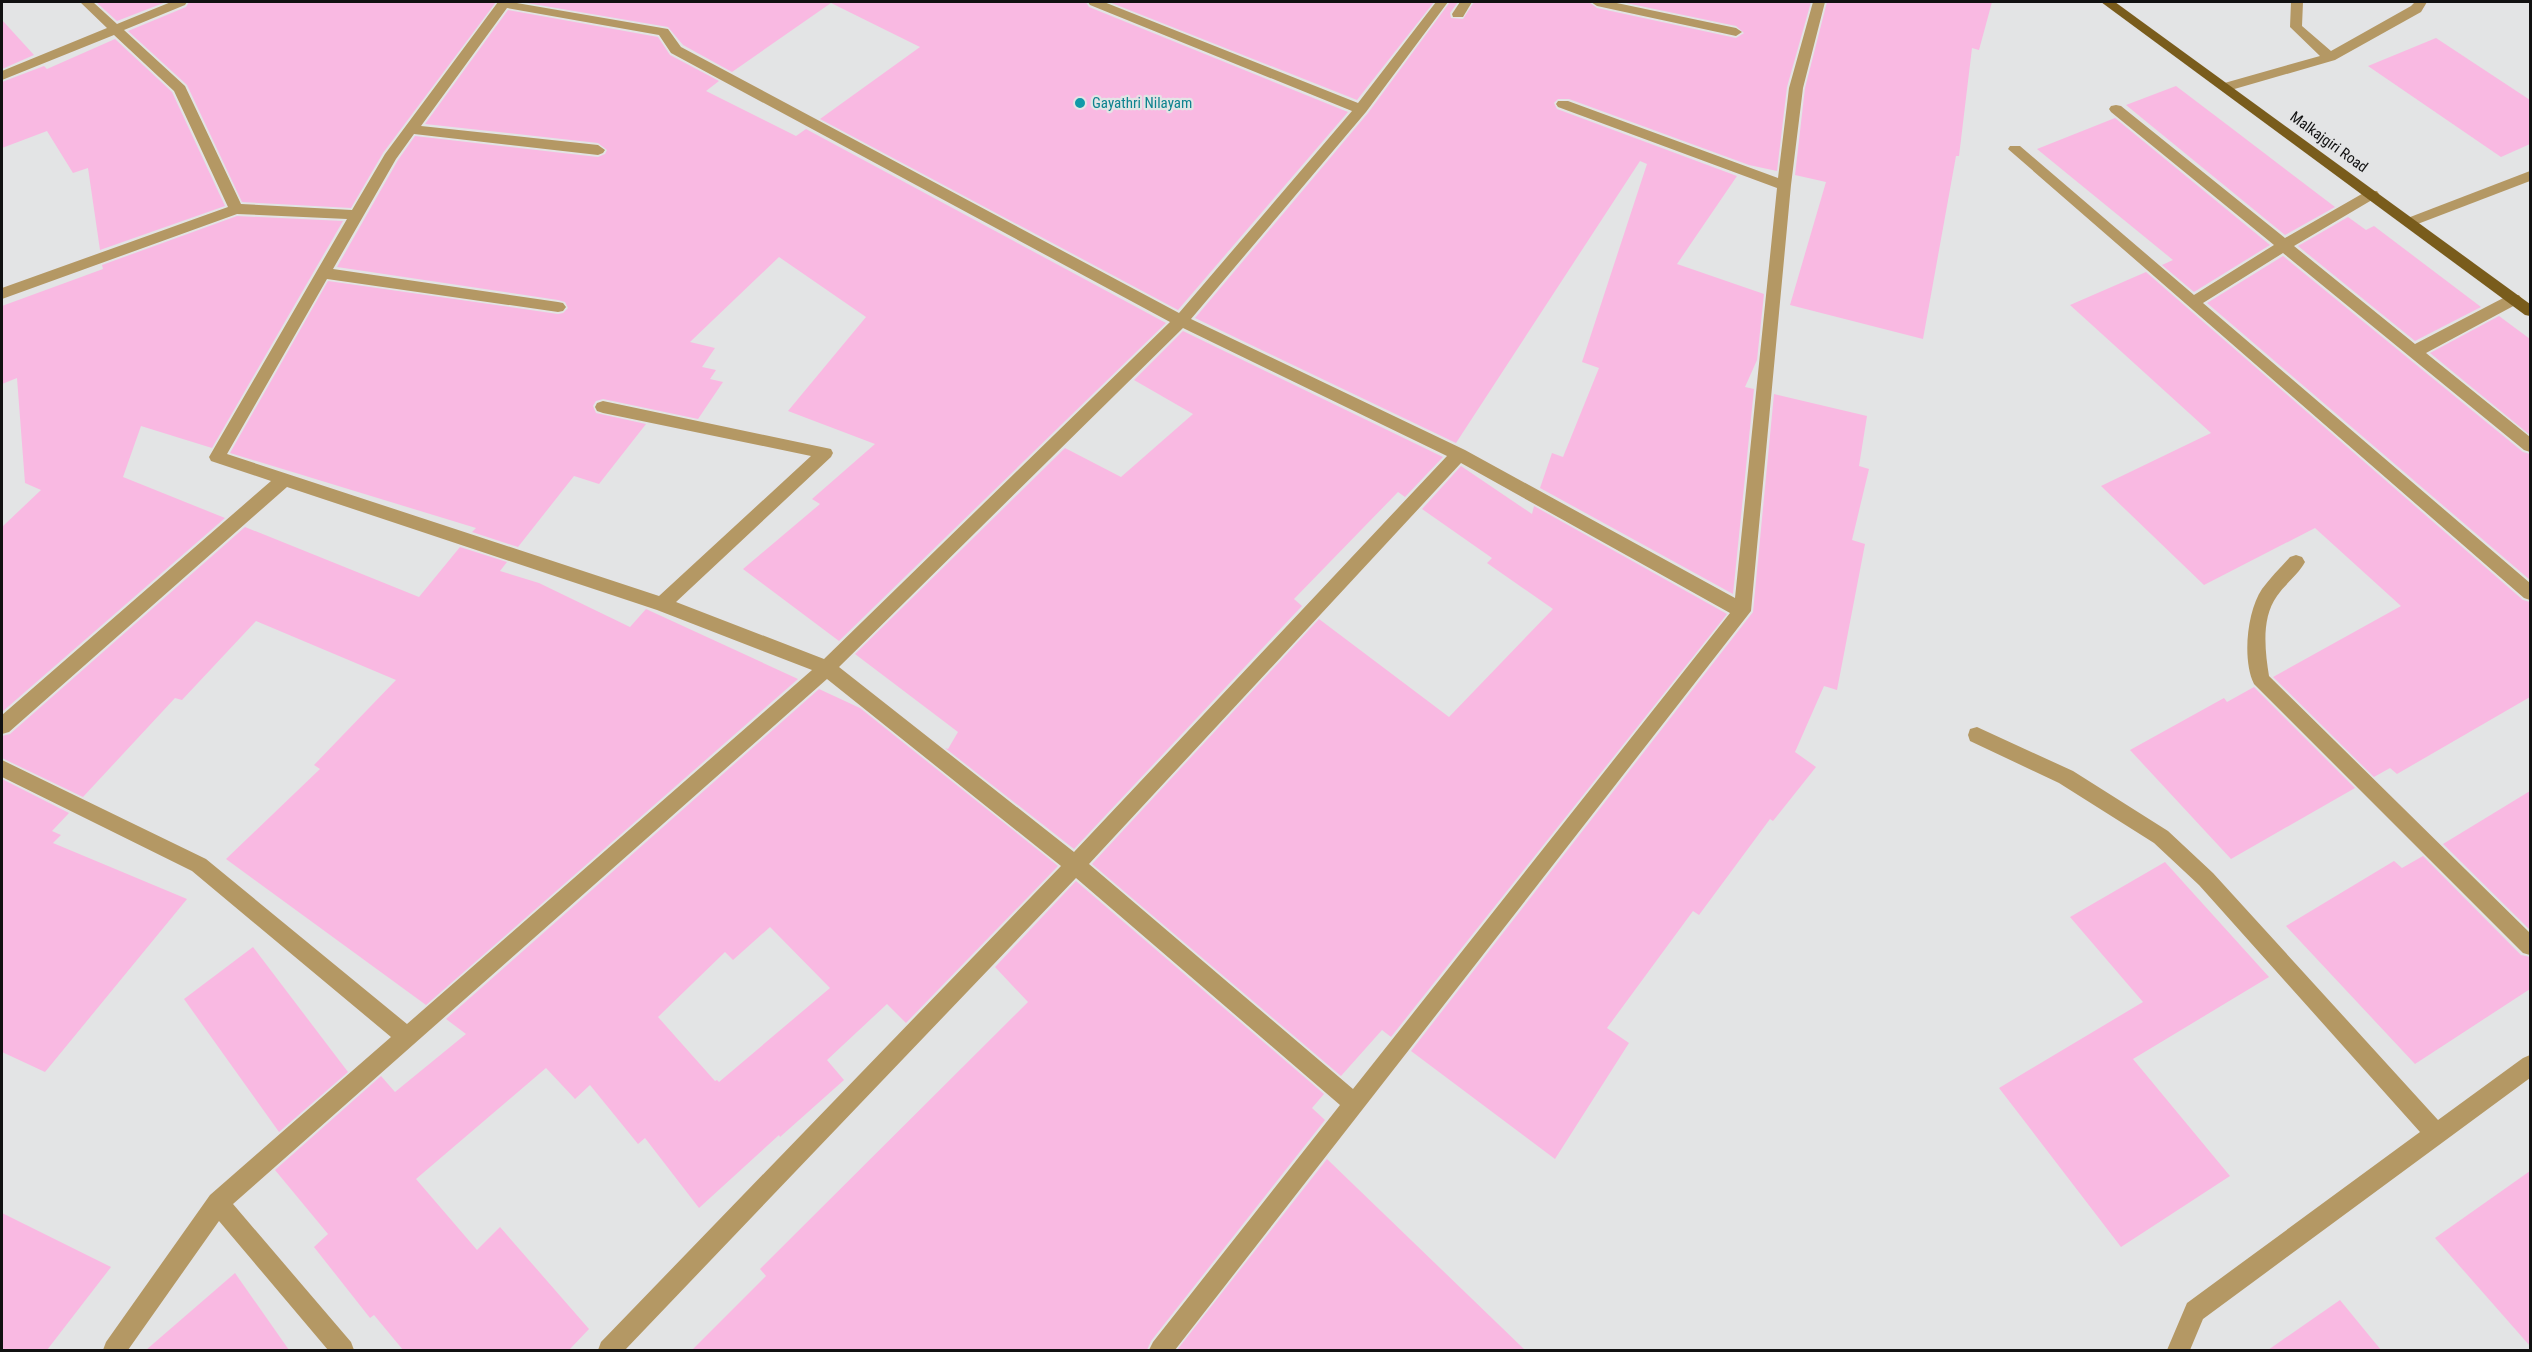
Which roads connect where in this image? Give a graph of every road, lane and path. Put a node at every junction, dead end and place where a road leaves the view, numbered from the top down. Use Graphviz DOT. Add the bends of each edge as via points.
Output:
graph roads {
  1 [pos="86,2"];
  2 [pos="181,2"];
  3 [pos="1094,2"];
  4 [pos="1442,2"];
  5 [pos="1466,2"];
  6 [pos="1598,2"];
  7 [pos="1819,2"];
  8 [pos="2107,2"];
  9 [pos="2296,2"];
  10 [pos="2421,2"];
  11 [pos="504,3"];
  12 [pos="1458,14"];
  13 [pos="116,29"];
  14 [pos="1736,32"];
  15 [pos="2330,57"];
  16 [pos="2,76"];
  17 [pos="2226,87"];
  18 [pos="1563,104"];
  19 [pos="1361,109"];
  20 [pos="2116,109"];
  21 [pos="412,129"];
  22 [pos="2015,149"];
  23 [pos="598,150"];
  24 [pos="2526,181"];
  25 [pos="1784,185"];
  26 [pos="2372,194"];
  27 [pos="236,209"];
  28 [pos="357,215"];
  29 [pos="2410,222"];
  30 [pos="2283,246"];
  31 [pos="325,273"];
  32 [pos="2,294"];
  33 [pos="2514,299"];
  34 [pos="2193,302"];
  35 [pos="558,307"];
  36 [pos="2530,311"];
  37 [pos="1181,321"];
  38 [pos="2414,352"];
  39 [pos="603,407"];
  40 [pos="2530,446"];
  41 [pos="1459,454"];
  42 [pos="286,478"];
  43 [pos="2296,562"];
  44 [pos="2530,593"];
  45 [pos="662,604"];
  46 [pos="1742,611"];
  47 [pos="827,668"];
  48 [pos="2,726"];
  49 [pos="1977,735"];
  50 [pos="2,768"];
  51 [pos="1075,865"];
  52 [pos="2530,946"];
  53 [pos="408,1038"];
  54 [pos="2530,1065"];
  55 [pos="1354,1104"];
  56 [pos="2436,1134"];
  57 [pos="218,1203"];
  58 [pos="114,1350"];
  59 [pos="343,1350"];
  60 [pos="609,1350"];
  61 [pos="1161,1350"];
  62 [pos="2179,1350"];
  1 -- 13 [label="street"];
  2 -- 13 [label="street"];
  3 -- 19 [label="street"];
  4 -- 19 [label="street"];
  5 -- 12 [label="street"];
  6 -- 14 [label="street"];
  7 -- 25 [label="street" via="1796,88"];
  8 -- 17 [label="main road, Malkajgiri Road"];
  9 -- 15 [label="street" via="2296,27"];
  10 -- 15 [label="street" via="2416,9"];
  11 -- 21 [label="street"];
  11 -- 37 [label="street" via="663,33 676,50"];
  13 -- 16 [label="street"];
  13 -- 27 [label="street" via="180,89"];
  15 -- 17 [label="street"];
  17 -- 26 [label="main road, Malkajgiri Road"];
  18 -- 25 [label="street"];
  19 -- 37 [label="street"];
  20 -- 30 [label="street"];
  21 -- 23 [label="street"];
  21 -- 28 [label="street"];
  22 -- 34 [label="street"];
  24 -- 29 [label="street"];
  25 -- 46 [label="street"];
  26 -- 29 [label="main road, Malkajgiri Road"];
  26 -- 30 [label="street"];
  27 -- 28 [label="street"];
  27 -- 32 [label="street"];
  28 -- 31 [label="street"];
  29 -- 33 [label="main road, Malkajgiri Road"];
  30 -- 34 [label="street"];
  30 -- 38 [label="street"];
  31 -- 35 [label="street"];
  31 -- 42 [label="street" via="217,457"];
  33 -- 36 [label="main road, Malkajgiri Road"];
  33 -- 38 [label="street"];
  34 -- 44 [label="street"];
  37 -- 41 [label="street"];
  37 -- 47 [label="street"];
  38 -- 40 [label="street"];
  39 -- 45 [label="street" via="825,453"];
  41 -- 46 [label="street"];
  41 -- 51 [label="street"];
  42 -- 45 [label="street"];
  42 -- 48 [label="street"];
  43 -- 52 [label="street" via="2268,594 2261,615 2254,645 2260,679"];
  45 -- 47 [label="street"];
  46 -- 55 [label="street"];
  47 -- 51 [label="street"];
  47 -- 53 [label="street"];
  49 -- 56 [label="street" via="2066,777 2161,837 2206,879"];
  50 -- 53 [label="street" via="198,865"];
  51 -- 55 [label="street"];
  51 -- 60 [label="street"];
  53 -- 57 [label="street"];
  54 -- 56 [label="street"];
  55 -- 61 [label="street"];
  56 -- 62 [label="street" via="2195,1311"];
  57 -- 58 [label="street"];
  57 -- 59 [label="street"];
}
